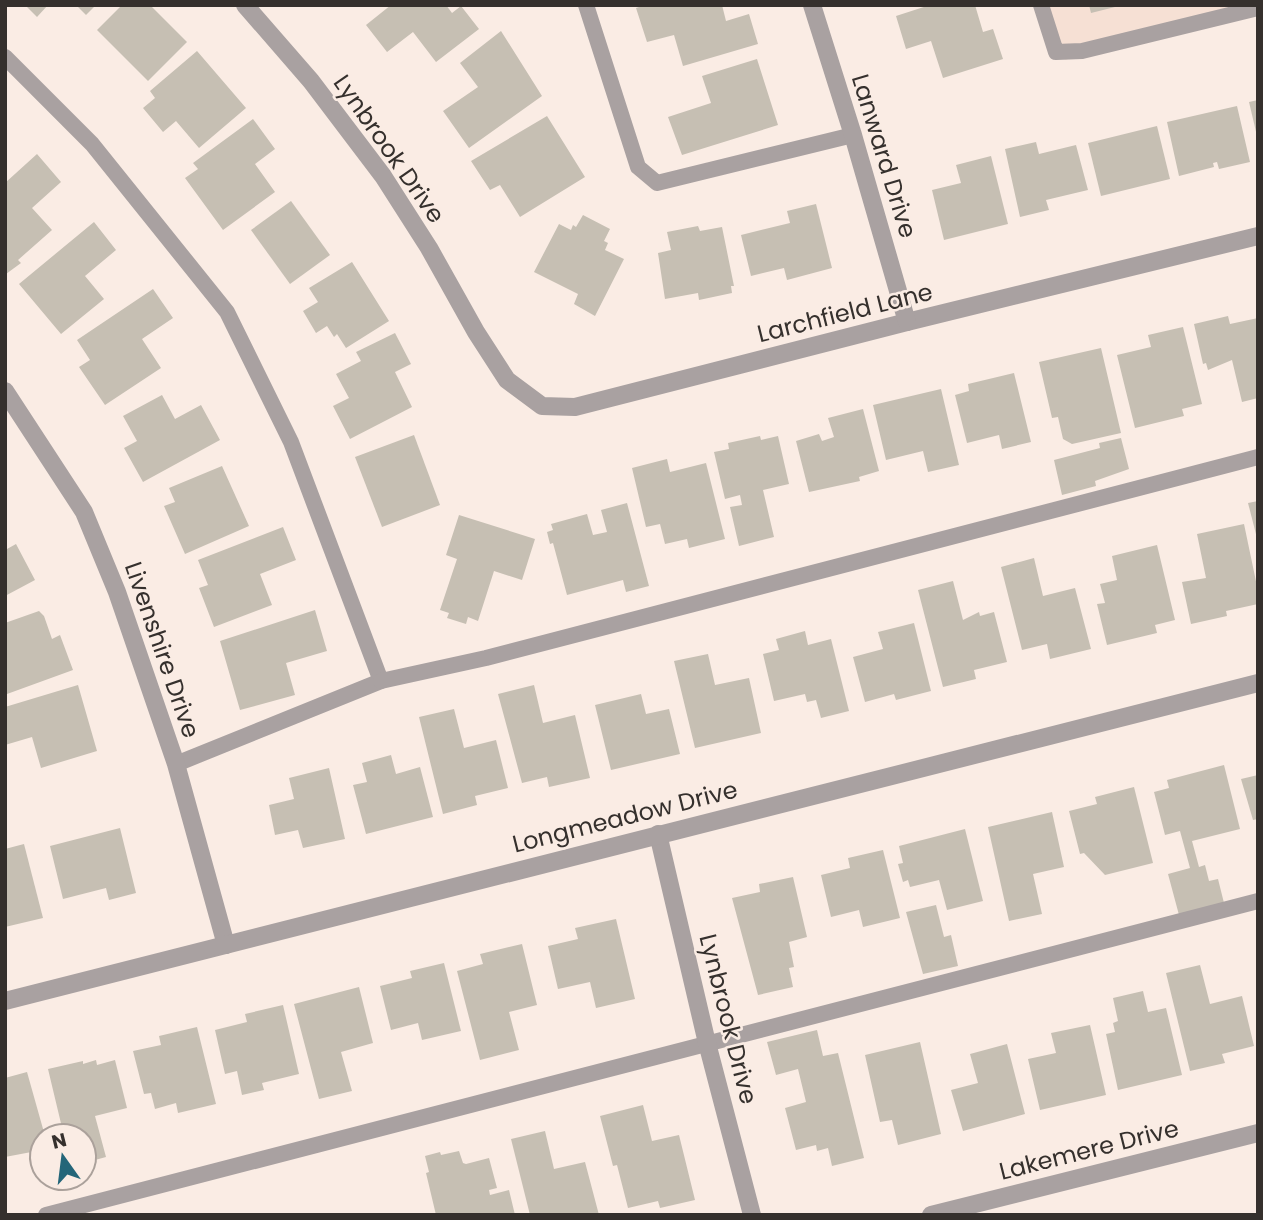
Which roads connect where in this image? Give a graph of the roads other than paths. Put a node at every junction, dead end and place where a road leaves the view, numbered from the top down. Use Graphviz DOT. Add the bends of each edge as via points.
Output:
graph roads {
  1 [pos="245,5"];
  2 [pos="586,5"];
  3 [pos="813,5"];
  4 [pos="1041,5"];
  5 [pos="1258,8"];
  6 [pos="5,57"];
  7 [pos="853,135"];
  8 [pos="1258,236"];
  9 [pos="907,322"];
  10 [pos="476,332"];
  11 [pos="5,391"];
  12 [pos="1258,457"];
  13 [pos="381,681"];
  14 [pos="1258,683"];
  15 [pos="176,764"];
  16 [pos="658,834"];
  17 [pos="1258,901"];
  18 [pos="226,945"];
  19 [pos="5,1001"];
  20 [pos="708,1043"];
  21 [pos="1258,1133"];
  22 [pos="46,1215"];
  23 [pos="752,1215"];
  24 [pos="931,1215"];
  1 -- 10 [label="street, Lynbrook Drive" via="311,81 383,176"];
  2 -- 7 [label="lane" via="638,167 657,183"];
  3 -- 7 [label="street, Lanward Drive"];
  4 -- 5 [label="lane" via="1056,52 1082,51"];
  6 -- 13 [label="lane" via="92,144 227,312 291,442"];
  7 -- 9 [label="street, Lanward Drive"];
  8 -- 9 [label="street, Larchfield Lane"];
  9 -- 10 [label="street, Larchfield Lane" via="575,407 542,406 516,387"];
  11 -- 15 [label="street, Livenshire Drive" via="84,512 117,592"];
  12 -- 13 [label="lane" via="486,658"];
  13 -- 15 [label="lane"];
  14 -- 16 [label="street, Longmeadow Drive"];
  15 -- 18 [label="street, Livenshire Drive"];
  16 -- 18 [label="street, Longmeadow Drive"];
  16 -- 20 [label="street, Lynbrook Drive"];
  17 -- 20 [label="lane"];
  18 -- 19 [label="street, Longmeadow Drive"];
  20 -- 22 [label="lane"];
  20 -- 23 [label="street, Lynbrook Drive"];
  21 -- 24 [label="street, Lakemere Drive"];
}
